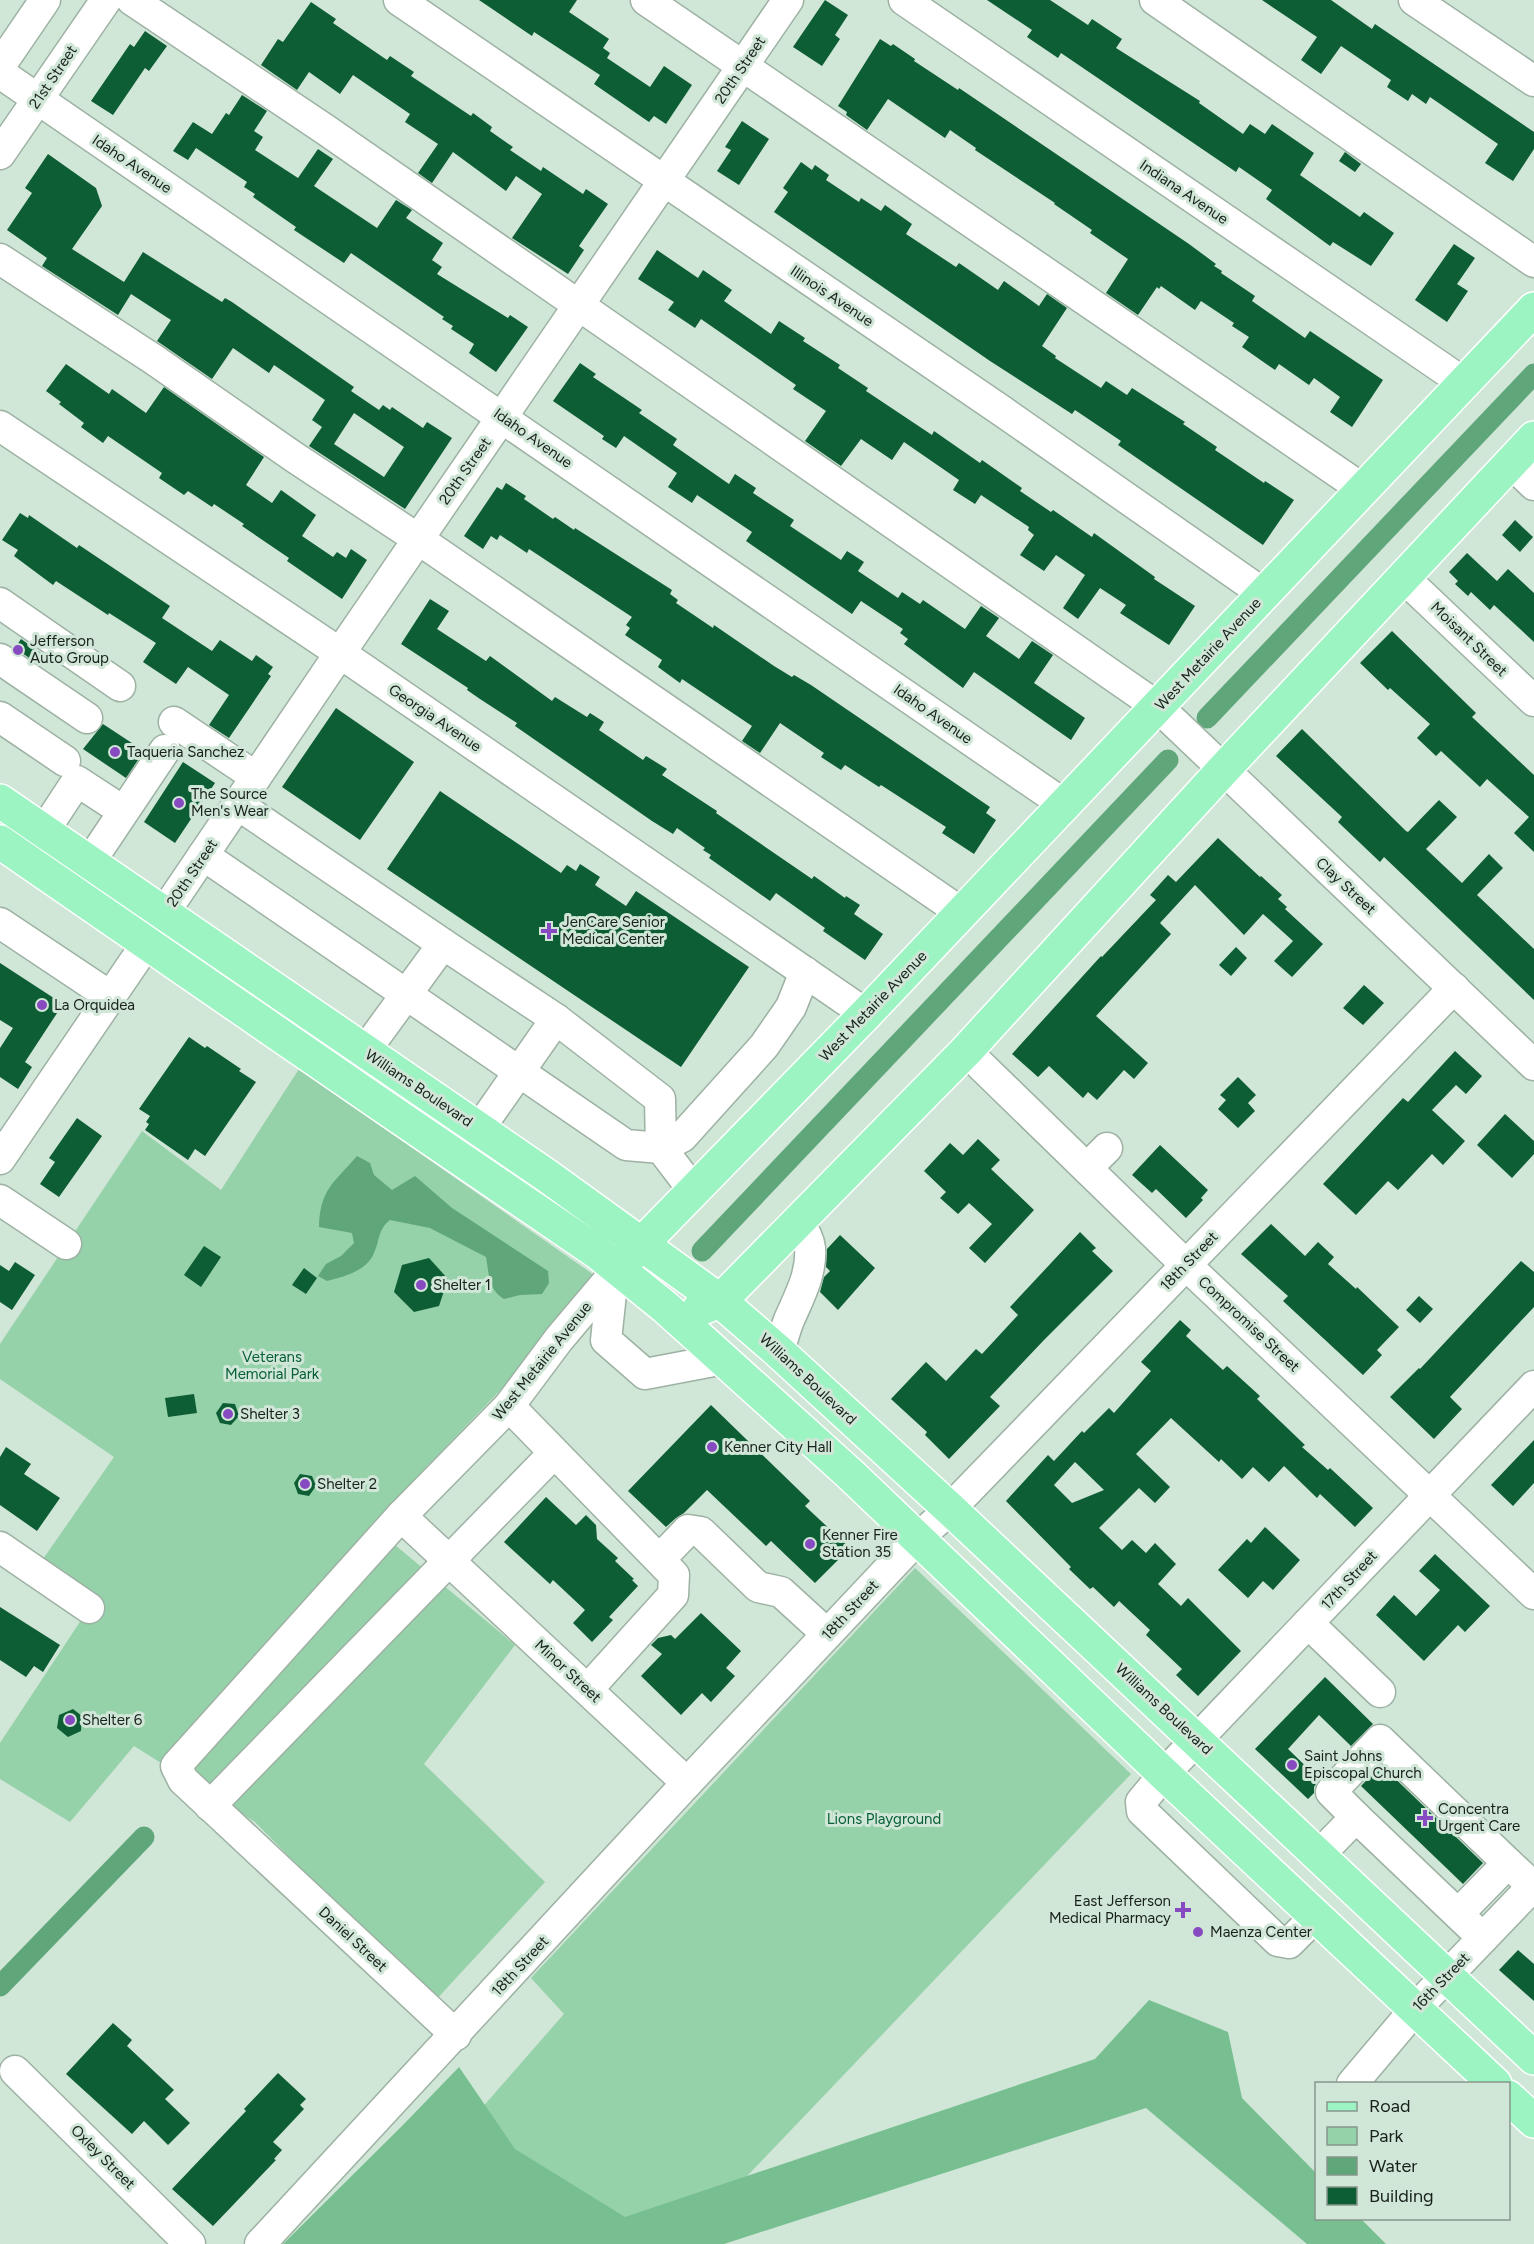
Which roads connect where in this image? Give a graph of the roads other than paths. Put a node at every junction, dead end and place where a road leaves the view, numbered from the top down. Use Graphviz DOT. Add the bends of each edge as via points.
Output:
graph roads {
  1 [pos="45,0"];
  2 [pos="106,0"];
  3 [pos="132,0"];
  4 [pos="399,0"];
  5 [pos="646,0"];
  6 [pos="788,0"];
  7 [pos="904,0"];
  8 [pos="1155,0"];
  9 [pos="1414,0"];
  10 [pos="0,66"];
  11 [pos="742,67"];
  12 [pos="0,73"];
  13 [pos="1534,81"];
  14 [pos="38,99"];
  15 [pos="0,154"];
  16 [pos="664,182"];
  17 [pos="0,259"];
  18 [pos="1534,262"];
  19 [pos="580,305"];
  20 [pos="1534,309"];
  21 [pos="1464,383"];
  22 [pos="502,417"];
  23 [pos="4,437"];
  24 [pos="1534,438"];
  25 [pos="1511,463"];
  26 [pos="1534,485"];
  27 [pos="1364,490"];
  28 [pos="418,539"];
  29 [pos="1403,577"];
  30 [pos="1264,594"];
  31 [pos="0,603"];
  32 [pos="340,653"];
  33 [pos="2,664"];
  34 [pos="120,686"];
  35 [pos="1534,701"];
  36 [pos="1158,707"];
  37 [pos="0,717"];
  38 [pos="87,718"];
  39 [pos="64,761"];
  40 [pos="1223,770"];
  41 [pos="256,777"];
  42 [pos="0,801"];
  43 [pos="237,804"];
  44 [pos="1065,805"];
  45 [pos="123,812"];
  46 [pos="44,831"];
  47 [pos="2,848"];
  48 [pos="203,855"];
  49 [pos="90,862"];
  50 [pos="90,903"];
  51 [pos="164,913"];
  52 [pos="962,913"];
  53 [pos="0,923"];
  54 [pos="147,943"];
  55 [pos="443,944"];
  56 [pos="249,971"];
  57 [pos="805,972"];
  58 [pos="1454,988"];
  59 [pos="405,994"];
  60 [pos="111,997"];
  61 [pos="866,1014"];
  62 [pos="556,1019"];
  63 [pos="365,1051"];
  64 [pos="966,1051"];
  65 [pos="1534,1065"];
  66 [pos="519,1071"];
  67 [pos="479,1129"];
  68 [pos="661,1148"];
  69 [pos="0,1160"];
  70 [pos="693,1190"];
  71 [pos="0,1200"];
  72 [pos="798,1222"];
  73 [pos="642,1243"];
  74 [pos="66,1244"];
  75 [pos="1185,1264"];
  76 [pos="616,1272"];
  77 [pos="720,1301"];
  78 [pos="665,1308"];
  79 [pos="779,1352"];
  80 [pos="724,1359"];
  81 [pos="1534,1386"];
  82 [pos="509,1406"];
  83 [pos="867,1433"];
  84 [pos="554,1453"];
  85 [pos="840,1466"];
  86 [pos="1430,1495"];
  87 [pos="950,1509"];
  88 [pos="401,1516"];
  89 [pos="917,1539"];
  90 [pos="0,1547"];
  91 [pos="660,1559"];
  92 [pos="449,1561"];
  93 [pos="1534,1594"];
  94 [pos="89,1608"];
  95 [pos="1308,1623"];
  96 [pos="827,1635"];
  97 [pos="588,1689"];
  98 [pos="1380,1692"];
  99 [pos="1197,1740"];
  100 [pos="1164,1774"];
  101 [pos="687,1783"];
  102 [pos="210,1806"];
  103 [pos="1356,1817"];
  104 [pos="1319,1855"];
  105 [pos="1508,1863"];
  106 [pos="1533,1886"];
  107 [pos="1459,1913"];
  108 [pos="1316,1916"];
  109 [pos="1483,1938"];
  110 [pos="1448,1976"];
  111 [pos="1416,2008"];
  112 [pos="456,2035"];
  113 [pos="1534,2058"];
  114 [pos="15,2071"];
  115 [pos="1354,2082"];
  116 [pos="1493,2082"];
  117 [pos="1510,2098"];
  118 [pos="1534,2121"];
  119 [pos="190,2244"];
  120 [pos="260,2244"];
  1 -- 10 [label="street"];
  2 -- 14 [label="street, 21st Street"];
  3 -- 19 [label="street, Clay Street"];
  4 -- 16 [label="street, Illinois Avenue"];
  5 -- 11 [label="street"];
  6 -- 11 [label="street, 20th Street"];
  7 -- 21 [label="street, Indiana Avenue"];
  8 -- 18 [label="street"];
  9 -- 13 [label="street"];
  11 -- 16 [label="street, 20th Street"];
  11 -- 27 [label="street"];
  12 -- 14 [label="street, Idaho Avenue"];
  14 -- 15 [label="street, 21st Street"];
  14 -- 22 [label="street, Idaho Avenue"];
  16 -- 19 [label="street, 20th Street"];
  16 -- 30 [label="street, Illinois Avenue"];
  17 -- 28 [label="street"];
  19 -- 22 [label="street, 20th Street"];
  19 -- 36 [label="street, Clay Street"];
  20 -- 21 [label="main road, West Metairie Avenue"];
  21 -- 27 [label="main road, West Metairie Avenue"];
  22 -- 28 [label="street, 20th Street"];
  22 -- 44 [label="street, Idaho Avenue"];
  23 -- 32 [label="street, Georgia Avenue"];
  24 -- 25 [label="main road"];
  25 -- 26 [label="street"];
  25 -- 29 [label="main road"];
  27 -- 30 [label="main road, West Metairie Avenue"];
  28 -- 32 [label="street, 20th Street"];
  28 -- 52 [label="street"];
  29 -- 35 [label="street, Moisant Street"];
  29 -- 40 [label="main road"];
  30 -- 36 [label="main road, West Metairie Avenue"];
  31 -- 34 [label="street"];
  32 -- 41 [label="street, 20th Street"];
  32 -- 57 [label="street, Georgia Avenue"];
  33 -- 38 [label="street"];
  36 -- 40 [label="street, Clay Street"];
  36 -- 44 [label="main road, West Metairie Avenue"];
  37 -- 39 [label="street"];
  40 -- 58 [label="street, Clay Street"];
  40 -- 64 [label="main road"];
  41 -- 43 [label="street, 20th Street"];
  41 -- 45 [label="street" via="169,736"];
  42 -- 46 [label="main road, Williams Boulevard"];
  43 -- 48 [label="street, 20th Street"];
  43 -- 55 [label="street"];
  44 -- 52 [label="main road, West Metairie Avenue"];
  45 -- 46 [label="street" via="77,781"];
  45 -- 49 [label="street"];
  46 -- 49 [label="main road, Williams Boulevard"];
  47 -- 50 [label="main road"];
  48 -- 51 [label="street, 20th Street"];
  48 -- 59 [label="street"];
  49 -- 51 [label="main road, Williams Boulevard"];
  50 -- 51 [label="main road" via="113,902 150,919"];
  50 -- 54 [label="main road"];
  51 -- 56 [label="main road, Williams Boulevard"];
  52 -- 61 [label="main road, West Metairie Avenue"];
  53 -- 60 [label="street"];
  54 -- 56 [label="main road" via="165,941 184,946 221,970"];
  54 -- 60 [label="street"];
  54 -- 76 [label="main road" via="588,1245"];
  55 -- 59 [label="street"];
  55 -- 62 [label="street"];
  56 -- 63 [label="main road, Williams Boulevard"];
  57 -- 61 [label="street, Georgia Avenue"];
  57 -- 68 [label="street" via="791,1007 764,1046 682,1137"];
  58 -- 65 [label="street, Clay Street"];
  58 -- 75 [label="street, 18th Street"];
  59 -- 63 [label="street"];
  59 -- 66 [label="street"];
  60 -- 69 [label="street"];
  61 -- 70 [label="main road, West Metairie Avenue"];
  62 -- 66 [label="street"];
  62 -- 68 [label="street" via="660,1099"];
  63 -- 67 [label="main road, Williams Boulevard"];
  64 -- 72 [label="main road"];
  64 -- 75 [label="street, Compromise Street" via="1097,1158"];
  66 -- 67 [label="street"];
  66 -- 68 [label="street" via="626,1145"];
  67 -- 73 [label="main road, Williams Boulevard"];
  68 -- 70 [label="street"];
  70 -- 73 [label="main road, West Metairie Avenue"];
  71 -- 74 [label="street"];
  72 -- 77 [label="main road"];
  72 -- 79 [label="street" via="810,1246 808,1269"];
  73 -- 76 [label="main road, West Metairie Avenue"];
  73 -- 77 [label="main road, Williams Boulevard"];
  75 -- 86 [label="street, Compromise Street"];
  75 -- 87 [label="street, 18th Street"];
  76 -- 78 [label="main road"];
  76 -- 80 [label="street" via="606,1340 645,1374"];
  76 -- 82 [label="street, West Metairie Avenue"];
  77 -- 78 [label="main road" via="693,1311"];
  77 -- 79 [label="main road, Williams Boulevard"];
  78 -- 80 [label="main road"];
  79 -- 83 [label="main road, Williams Boulevard"];
  80 -- 85 [label="main road"];
  81 -- 86 [label="street, 17th Street"];
  82 -- 84 [label="street"];
  82 -- 88 [label="street, West Metairie Avenue"];
  83 -- 85 [label="main road" via="853,1445"];
  83 -- 87 [label="main road, Williams Boulevard"];
  84 -- 91 [label="street"];
  84 -- 92 [label="street"];
  85 -- 89 [label="main road"];
  86 -- 93 [label="street, Compromise Street"];
  86 -- 95 [label="street, 17th Street"];
  87 -- 89 [label="street, 18th Street"];
  87 -- 99 [label="main road, Williams Boulevard"];
  88 -- 92 [label="street, Minor Street"];
  88 -- 102 [label="street, West Metairie Avenue" via="176,1766 183,1780"];
  89 -- 96 [label="street, 18th Street"];
  89 -- 100 [label="main road"];
  90 -- 94 [label="street"];
  91 -- 96 [label="street" via="688,1530 700,1532 758,1587 781,1592"];
  91 -- 97 [label="street" via="674,1575 673,1595"];
  92 -- 97 [label="street, Minor Street"];
  92 -- 102 [label="street"];
  95 -- 98 [label="street"];
  95 -- 99 [label="street, 17th Street"];
  96 -- 101 [label="street, 18th Street"];
  97 -- 101 [label="street, Minor Street"];
  99 -- 100 [label="street, 17th Street"];
  99 -- 104 [label="main road, Williams Boulevard"];
  100 -- 108 [label="main road"];
  100 -- 108 [label="street, 17th Street" via="1141,1802 1142,1811 1278,1941 1289,1943"];
  101 -- 112 [label="street, 18th Street"];
  102 -- 112 [label="street, Daniel Street"];
  103 -- 104 [label="street"];
  103 -- 105 [label="street" via="1331,1792 1380,1740"];
  103 -- 107 [label="street"];
  104 -- 110 [label="main road, Williams Boulevard"];
  105 -- 106 [label="street"];
  105 -- 107 [label="street"];
  106 -- 109 [label="street, 16th Street"];
  107 -- 109 [label="street"];
  108 -- 111 [label="main road"];
  109 -- 110 [label="street, 16th Street"];
  110 -- 111 [label="street, 16th Street"];
  110 -- 113 [label="main road, Williams Boulevard"];
  111 -- 115 [label="street, 16th Street"];
  111 -- 116 [label="main road"];
  112 -- 120 [label="street, 18th Street"];
  114 -- 119 [label="street, Oxley Street"];
  117 -- 118 [label="main road"];
}
